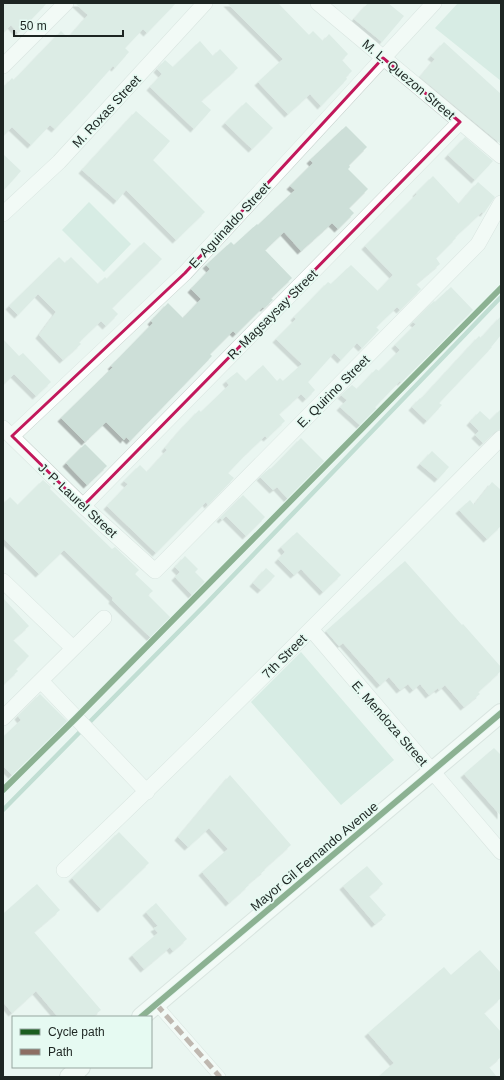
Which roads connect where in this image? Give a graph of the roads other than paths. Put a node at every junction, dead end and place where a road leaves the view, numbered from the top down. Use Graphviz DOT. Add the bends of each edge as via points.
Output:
graph roads {
  1 [pos="66,3"];
  2 [pos="205,3"];
  3 [pos="318,3"];
  4 [pos="434,3"];
  5 [pos="383,58"];
  6 [pos="3,66"];
  7 [pos="460,122"];
  8 [pos="501,156"];
  9 [pos="501,203"];
  10 [pos="3,214"];
  11 [pos="8,432"];
  12 [pos="501,438"];
  13 [pos="83,506"];
  14 [pos="155,571"];
  15 [pos="3,581"];
  16 [pos="104,618"];
  17 [pos="311,630"];
  18 [pos="73,648"];
  19 [pos="41,681"];
  20 [pos="501,713"];
  21 [pos="3,718"];
  22 [pos="432,771"];
  23 [pos="147,792"];
  24 [pos="501,852"];
  25 [pos="64,870"];
  26 [pos="156,1004"];
  27 [pos="141,1016"];
  28 [pos="80,1068"];
  29 [pos="69,1077"];
  30 [pos="220,1077"];
  1 -- 6 [label="street"];
  2 -- 10 [label="street, M. Roxas Street" via="59,162"];
  3 -- 5 [label="street, M. L. Quezon Street"];
  4 -- 5 [label="street, E. Aguinaldo Street"];
  5 -- 7 [label="street, M. L. Quezon Street"];
  5 -- 11 [label="street, E. Aguinaldo Street" via="185,272"];
  7 -- 8 [label="street, M. L. Quezon Street"];
  7 -- 13 [label="street, R. Magsaysay Street"];
  9 -- 14 [label="street, E. Quirino Street" via="478,244"];
  11 -- 13 [label="street, J. P. Laurel Street"];
  12 -- 17 [label="street, 7th Street"];
  13 -- 14 [label="street, J. P. Laurel Street"];
  15 -- 18 [label="street"];
  16 -- 18 [label="street"];
  17 -- 22 [label="street, E. Mendoza Street"];
  17 -- 23 [label="street, 7th Street"];
  18 -- 19 [label="street"];
  19 -- 21 [label="street"];
  19 -- 23 [label="street"];
  20 -- 22 [label="street, Mayor Gil Fernando Avenue"];
  22 -- 24 [label="street, E. Mendoza Street"];
  22 -- 26 [label="street, Mayor Gil Fernando Avenue"];
  23 -- 25 [label="street, 7th Street"];
  26 -- 27 [label="street, Mayor Gil Fernando Avenue"];
  26 -- 30 [label="street"];
  28 -- 29 [label="street"];
}
